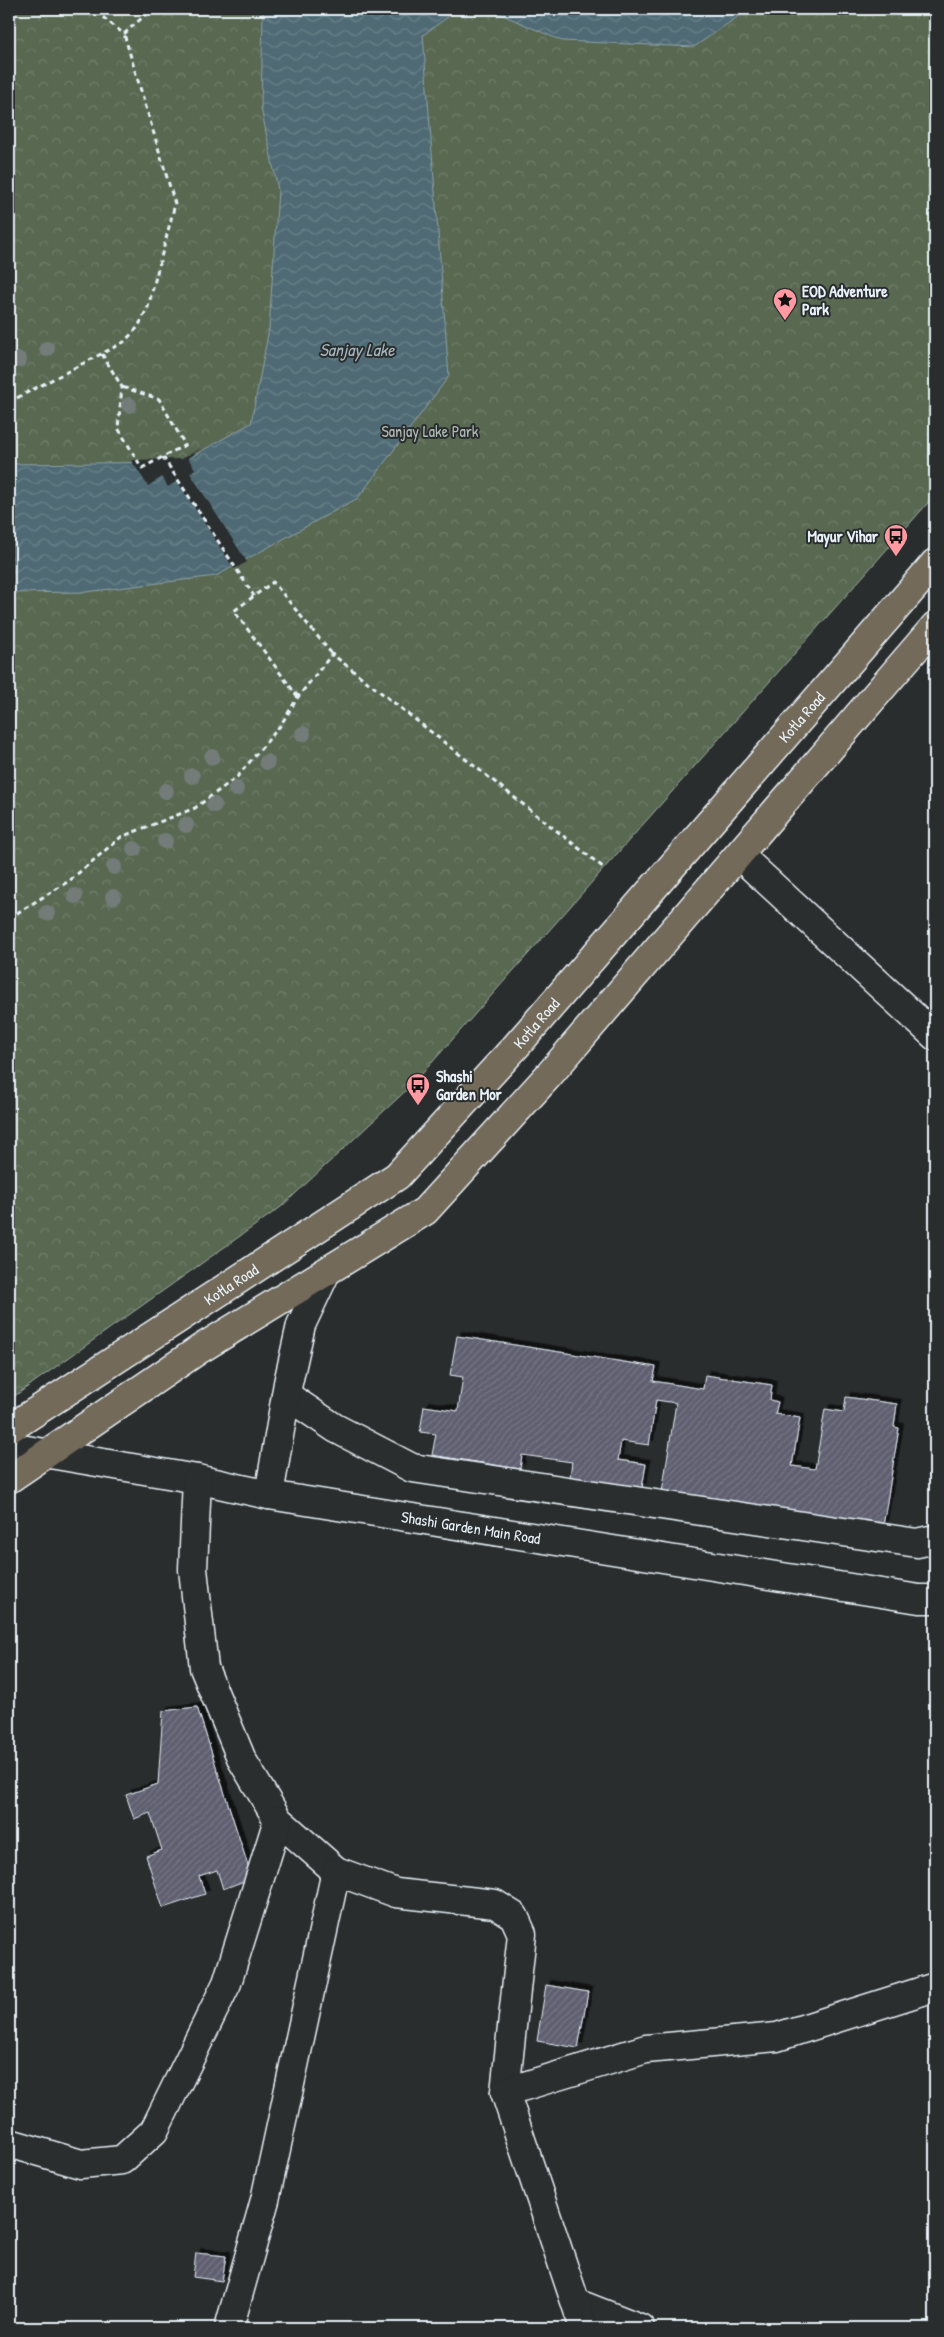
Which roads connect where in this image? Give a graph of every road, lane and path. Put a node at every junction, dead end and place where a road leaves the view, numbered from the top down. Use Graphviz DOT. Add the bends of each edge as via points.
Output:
graph roads {
  1 [pos="86,9"];
  2 [pos="152,9"];
  3 [pos="124,34"];
  4 [pos="102,354"];
  5 [pos="122,387"];
  6 [pos="9,402"];
  7 [pos="163,457"];
  8 [pos="935,563"];
  9 [pos="254,596"];
  10 [pos="935,626"];
  11 [pos="332,654"];
  12 [pos="298,697"];
  13 [pos="739,855"];
  14 [pos="604,868"];
  15 [pos="9,918"];
  16 [pos="935,1036"];
  17 [pos="326,1272"];
  18 [pos="286,1395"];
  19 [pos="9,1429"];
  20 [pos="9,1447"];
  21 [pos="46,1453"];
  22 [pos="9,1479"];
  23 [pos="197,1479"];
  24 [pos="269,1495"];
  25 [pos="935,1539"];
  26 [pos="935,1599"];
  27 [pos="278,1820"];
  28 [pos="336,1871"];
  29 [pos="935,1987"];
  30 [pos="505,2092"];
  31 [pos="9,2143"];
  32 [pos="576,2303"];
  33 [pos="230,2328"];
  34 [pos="584,2328"];
  35 [pos="640,2328"];
  1 -- 3 [label="path" via="100,15"];
  2 -- 3 [label="path"];
  3 -- 4 [label="path" via="175,204 148,307 138,327 124,342"];
  4 -- 5 [label="path"];
  4 -- 6 [label="path"];
  5 -- 7 [label="path" via="118,428 142,468"];
  5 -- 7 [label="path" via="160,400 185,445"];
  7 -- 9 [label="path"];
  8 -- 19 [label="main road, Kotla Road" via="517,1045 397,1176"];
  9 -- 11 [label="path" via="273,582"];
  9 -- 12 [label="path" via="234,611"];
  10 -- 13 [label="main road"];
  11 -- 12 [label="path"];
  11 -- 14 [label="path"];
  12 -- 15 [label="path" via="280,726 237,777 195,808 122,837 68,881"];
  13 -- 16 [label="street"];
  13 -- 17 [label="main road" via="549,1075 425,1211"];
  17 -- 18 [label="street" via="300,1325"];
  17 -- 21 [label="main road" via="200,1349"];
  18 -- 24 [label="street"];
  18 -- 25 [label="street" via="335,1428 412,1468 917,1543"];
  20 -- 21 [label="street, Shashi Garden Main Road"];
  21 -- 22 [label="main road"];
  21 -- 23 [label="street, Shashi Garden Main Road"];
  23 -- 24 [label="street, Shashi Garden Main Road"];
  23 -- 27 [label="street" via="193,1569 204,1668 242,1760"];
  24 -- 26 [label="street, Shashi Garden Main Road"];
  27 -- 28 [label="street"];
  27 -- 31 [label="street" via="228,1983 154,2132 122,2160 81,2164"];
  28 -- 30 [label="street" via="396,1893 495,1904 514,1916 522,1934"];
  28 -- 33 [label="street" via="265,2200"];
  29 -- 30 [label="street" via="777,2037 646,2048"];
  30 -- 32 [label="street"];
  32 -- 34 [label="street"];
  32 -- 35 [label="street"];
}
